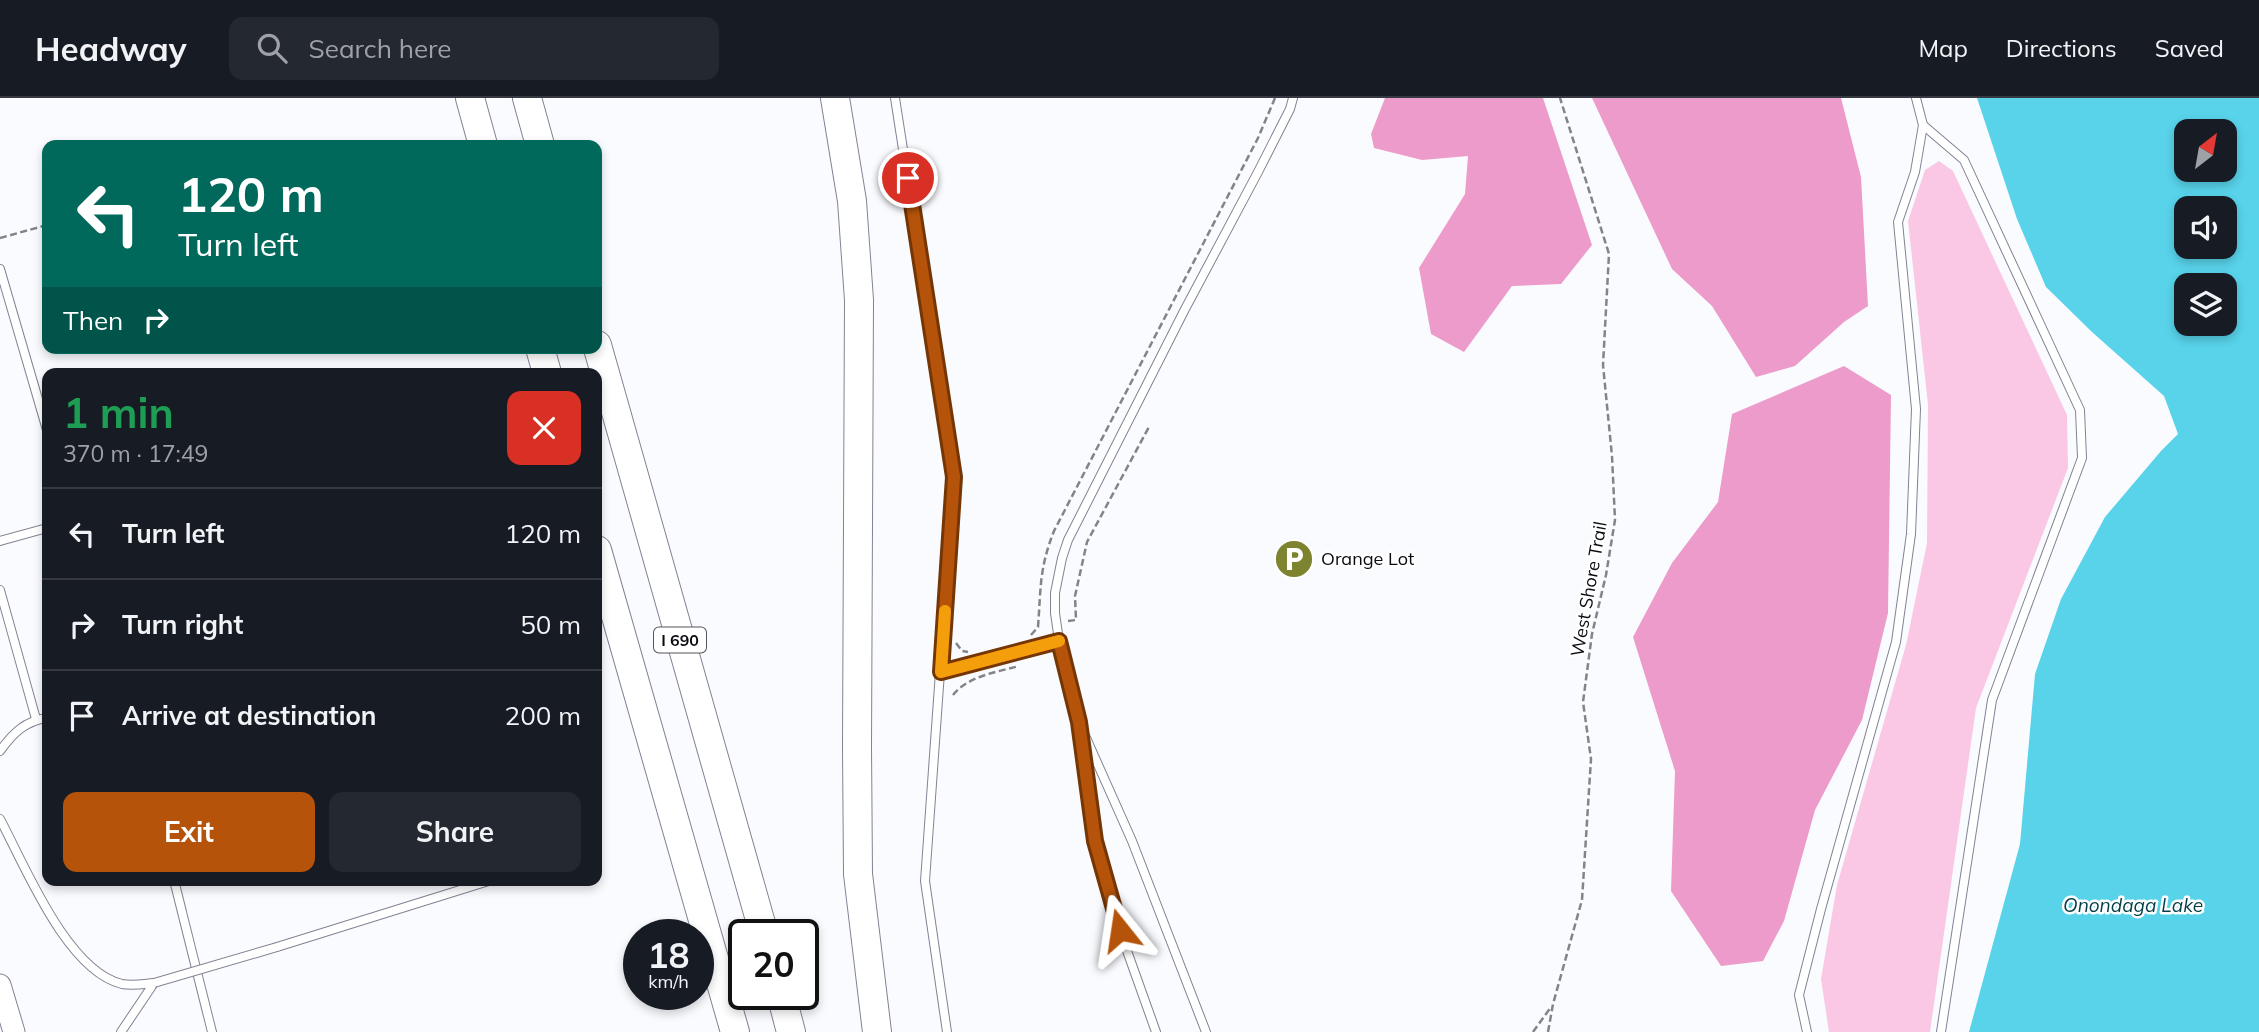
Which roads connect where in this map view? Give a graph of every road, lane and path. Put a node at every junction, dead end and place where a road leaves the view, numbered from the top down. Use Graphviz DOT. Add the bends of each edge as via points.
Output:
graph roads {
  1 [pos="470,98"];
  2 [pos="527,98"];
  3 [pos="835,98"];
  4 [pos="895,98"];
  5 [pos="1293,98"];
  6 [pos="1560,98"];
  7 [pos="1916,98"];
  8 [pos="1923,125"];
  9 [pos="482,140"];
  10 [pos="539,140"];
  11 [pos="42,226"];
  12 [pos="0,238"];
  13 [pos="0,270"];
  14 [pos="600,354"];
  15 [pos="42,413"];
  16 [pos="1150,425"];
  17 [pos="42,529"];
  18 [pos="0,541"];
  19 [pos="602,568"];
  20 [pos="0,590"];
  21 [pos="1057,624"];
  22 [pos="1038,627"];
  23 [pos="1059,641"];
  24 [pos="941,672"];
  25 [pos="42,718"];
  26 [pos="36,719"];
  27 [pos="1079,722"];
  28 [pos="0,751"];
  29 [pos="0,819"];
  30 [pos="176,886"];
  31 [pos="473,886"];
  32 [pos="760,919"];
  33 [pos="154,983"];
  34 [pos="0,985"];
  35 [pos="722,991"];
  36 [pos="1553,1004"];
  37 [pos="786,1010"];
  38 [pos="14,1032"];
  39 [pos="121,1032"];
  40 [pos="212,1032"];
  41 [pos="725,1032"];
  42 [pos="735,1032"];
  43 [pos="792,1032"];
  44 [pos="877,1032"];
  45 [pos="947,1032"];
  46 [pos="1156,1032"];
  47 [pos="1206,1032"];
  48 [pos="1533,1032"];
  49 [pos="1548,1032"];
  50 [pos="1807,1032"];
  51 [pos="1941,1032"];
  1 -- 9 [label="highway"];
  2 -- 10 [label="highway"];
  3 -- 44 [label="highway" via="852,201 859,300 858,874"];
  4 -- 24 [label="lane" via="954,477"];
  5 -- 21 [label="lane" via="1068,540 1055,593"];
  6 -- 36 [label="path, West Shore Trail" via="1609,254 1603,365 1615,520 1583,702 1591,759 1582,900"];
  7 -- 8 [label="lane"];
  8 -- 50 [label="lane" via="1915,172 1898,222 1916,409 1911,534 1896,642 1799,995"];
  8 -- 51 [label="lane" via="1964,160 2080,410 2082,458 1992,700"];
  11 -- 12 [label="path"];
  13 -- 15 [label="lane"];
  14 -- 32 [label="highway, I 690"];
  16 -- 21 [label="path" via="1087,542 1075,597 1076,620"];
  17 -- 18 [label="lane"];
  19 -- 35 [label="highway"];
  20 -- 26 [label="lane"];
  21 -- 22 [label="path"];
  21 -- 23 [label="lane"];
  23 -- 24 [label="lane"];
  23 -- 27 [label="lane"];
  24 -- 45 [label="lane" via="925,881"];
  25 -- 26 [label="lane"];
  26 -- 28 [label="lane" via="12,733"];
  27 -- 46 [label="lane" via="1095,841"];
  27 -- 47 [label="lane" via="1132,841"];
  29 -- 33 [label="lane" via="72,948 91,968 120,983"];
  30 -- 40 [label="lane"];
  31 -- 33 [label="lane, bridge"];
  33 -- 39 [label="lane"];
  34 -- 38 [label="main road"];
  35 -- 41 [label="highway"];
  35 -- 42 [label="highway"];
  36 -- 48 [label="path, West Shore Trail"];
  36 -- 49 [label="path, West Shore Trail"];
  37 -- 43 [label="highway"];
}
